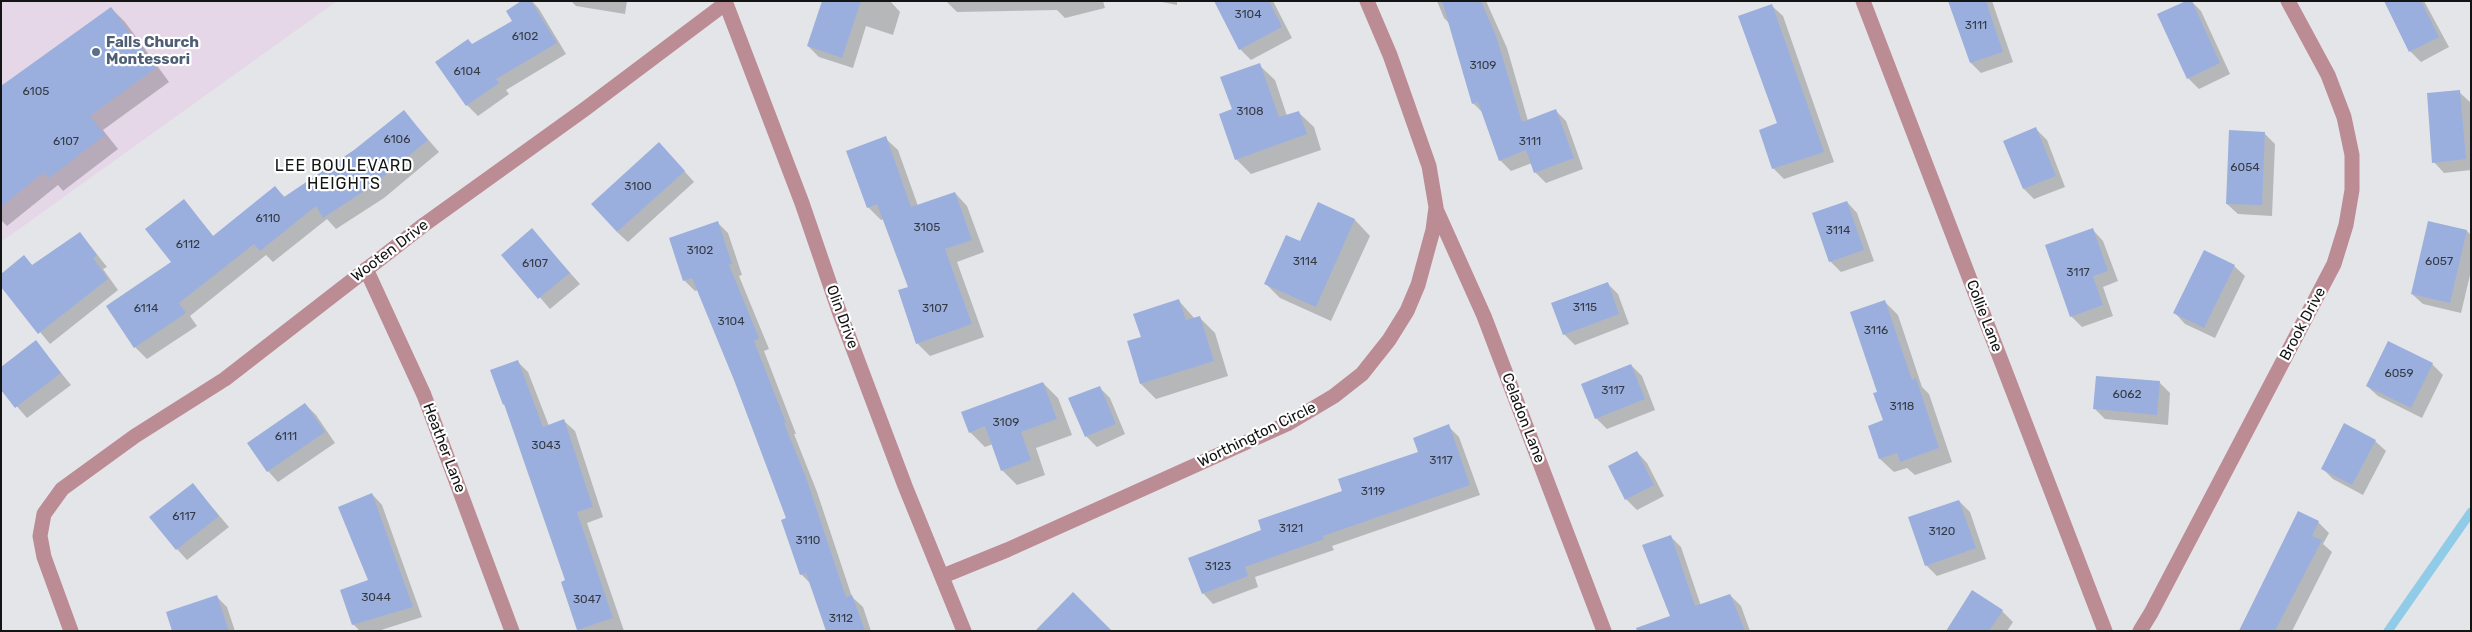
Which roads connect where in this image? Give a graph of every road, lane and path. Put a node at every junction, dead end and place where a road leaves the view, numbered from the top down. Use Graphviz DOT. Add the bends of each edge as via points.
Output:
graph roads {
  1 [pos="1367,1"];
  2 [pos="1863,1"];
  3 [pos="2288,1"];
  4 [pos="725,2"];
  5 [pos="1436,208"];
  6 [pos="366,269"];
  7 [pos="943,576"];
  8 [pos="71,631"];
  9 [pos="512,631"];
  10 [pos="964,631"];
  11 [pos="1604,631"];
  12 [pos="2105,631"];
  13 [pos="2140,631"];
  1 -- 5 [label="street, Worthington Circle" via="1390,55 1429,166"];
  2 -- 12 [label="street, Collie Lane"];
  3 -- 13 [label="street, Brook Drive" via="2328,74 2344,117 2352,155 2352,190 2346,225 2334,264"];
  4 -- 6 [label="street, Wooten Drive"];
  4 -- 7 [label="street, Olin Drive" via="839,310"];
  5 -- 7 [label="street, Worthington Circle" via="1418,285 1406,311 1389,340 1362,374 1334,396 1287,424"];
  5 -- 11 [label="street, Celadon Lane" via="1484,316"];
  6 -- 8 [label="street, Wooten Drive" via="225,379 135,436 54,498 44,514 40,536 44,557"];
  6 -- 9 [label="street, Heather Lane" via="424,395"];
  7 -- 10 [label="street, Olin Drive"];
}
